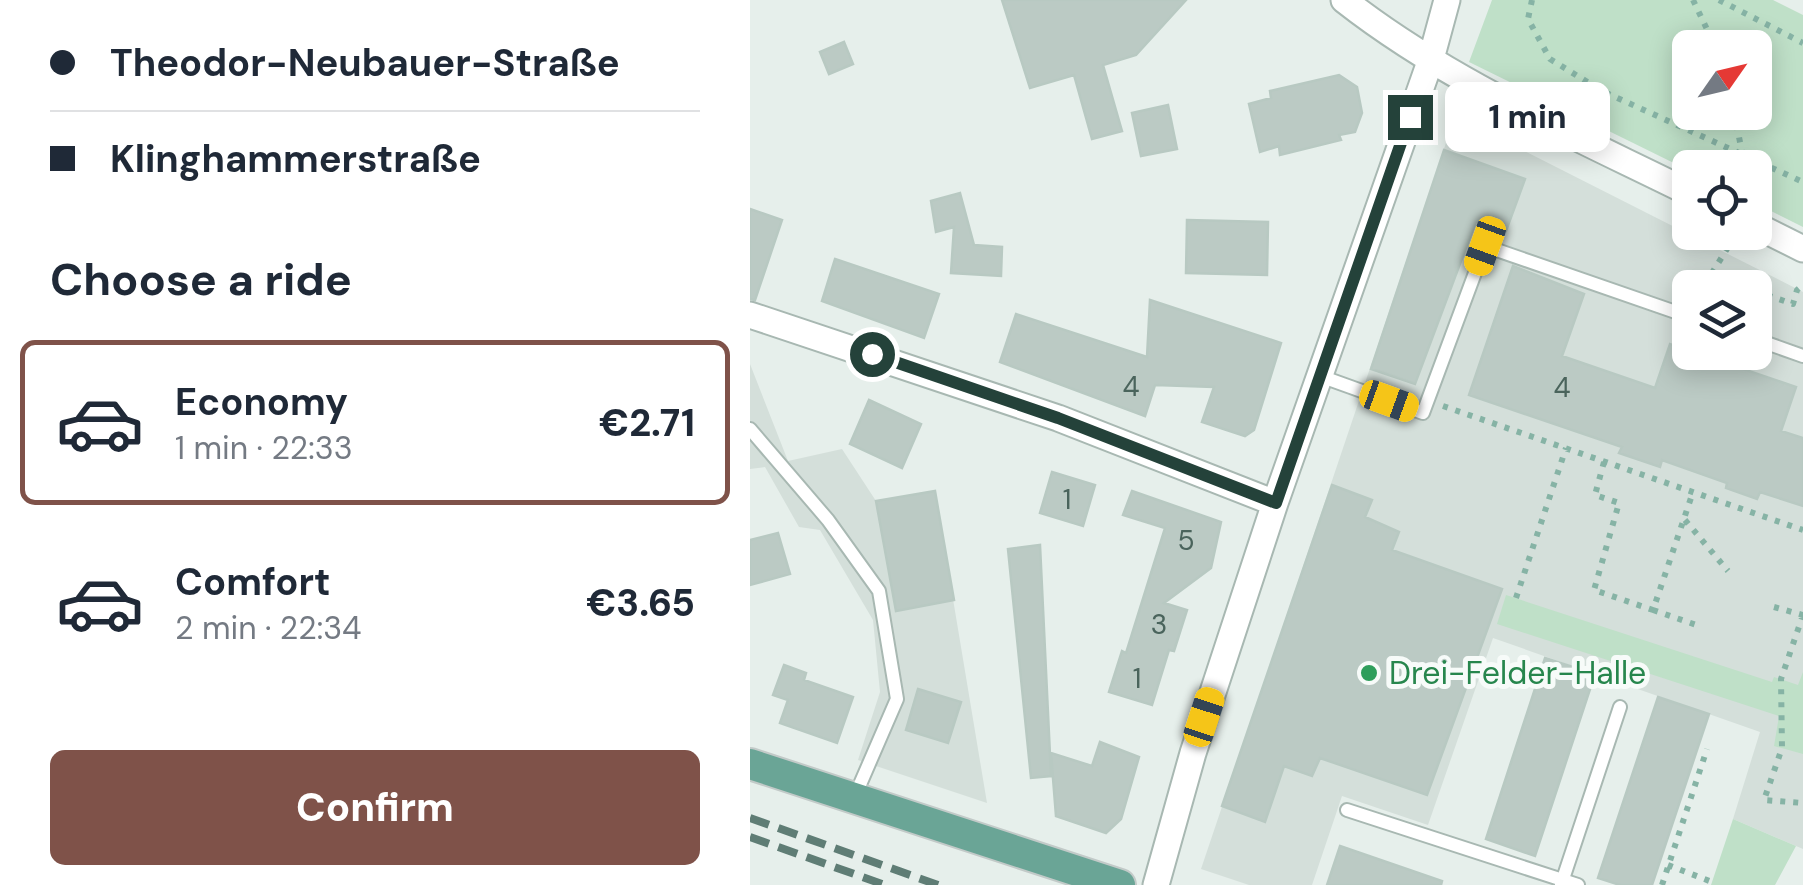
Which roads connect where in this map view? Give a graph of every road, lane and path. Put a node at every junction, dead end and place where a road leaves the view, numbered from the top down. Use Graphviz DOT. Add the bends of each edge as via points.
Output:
graph roads {
  1 [pos="1344,0"];
  2 [pos="1447,0"];
  3 [pos="1532,0"];
  4 [pos="1693,0"];
  5 [pos="1718,0"];
  6 [pos="1707,30"];
  7 [pos="1803,43"];
  8 [pos="1431,59"];
  9 [pos="1735,150"];
  10 [pos="1772,167"];
  11 [pos="1803,182"];
  12 [pos="1672,184"];
  13 [pos="1772,239"];
  14 [pos="1803,249"];
  15 [pos="1730,250"];
  16 [pos="1714,270"];
  17 [pos="1803,285"];
  18 [pos="1772,297"];
  19 [pos="1672,311"];
  20 [pos="750,315"];
  21 [pos="1772,345"];
  22 [pos="1803,356"];
  23 [pos="1320,376"];
  24 [pos="1428,401"];
  25 [pos="750,429"];
  26 [pos="1566,448"];
  27 [pos="1604,462"];
  28 [pos="1693,492"];
  29 [pos="1276,503"];
  30 [pos="1684,518"];
  31 [pos="1803,530"];
  32 [pos="1728,571"];
  33 [pos="1516,598"];
  34 [pos="1774,607"];
  35 [pos="1653,610"];
  36 [pos="1803,615"];
  37 [pos="1702,628"];
  38 [pos="1620,707"];
  39 [pos="1707,749"];
  40 [pos="750,764"];
  41 [pos="854,798"];
  42 [pos="1803,803"];
  43 [pos="1347,810"];
  44 [pos="1668,866"];
  45 [pos="1562,882"];
  46 [pos="1712,882"];
  47 [pos="1120,885"];
  48 [pos="1156,885"];
  49 [pos="1578,885"];
  50 [pos="1662,885"];
  1 -- 8 [label="street"];
  2 -- 8 [label="street"];
  3 -- 9 [label="path" via="1528,19 1550,59 1602,91"];
  4 -- 6 [label="path"];
  5 -- 7 [label="path"];
  8 -- 12 [label="street"];
  8 -- 23 [label="street"];
  10 -- 11 [label="path"];
  13 -- 14 [label="street"];
  15 -- 16 [label="path"];
  17 -- 18 [label="path" via="1794,304"];
  19 -- 24 [label="lane" via="1485,246"];
  20 -- 29 [label="street" via="1058,418"];
  21 -- 22 [label="lane"];
  23 -- 24 [label="lane" via="1423,413"];
  23 -- 29 [label="street"];
  24 -- 26 [label="path"];
  25 -- 41 [label="lane" via="879,591 897,698"];
  26 -- 27 [label="path"];
  26 -- 33 [label="path"];
  27 -- 28 [label="path"];
  27 -- 35 [label="path" via="1595,495 1619,503 1594,590"];
  28 -- 30 [label="path"];
  28 -- 31 [label="path"];
  29 -- 48 [label="street"];
  30 -- 32 [label="path"];
  30 -- 35 [label="path"];
  34 -- 36 [label="path"];
  35 -- 37 [label="path"];
  36 -- 42 [label="path" via="1782,679 1782,748 1764,800"];
  38 -- 45 [label="lane"];
  39 -- 44 [label="path"];
  40 -- 41 [label="main road"];
  41 -- 47 [label="main road"];
  43 -- 45 [label="lane"];
  44 -- 46 [label="path"];
  44 -- 50 [label="path"];
  45 -- 49 [label="lane"];
}
